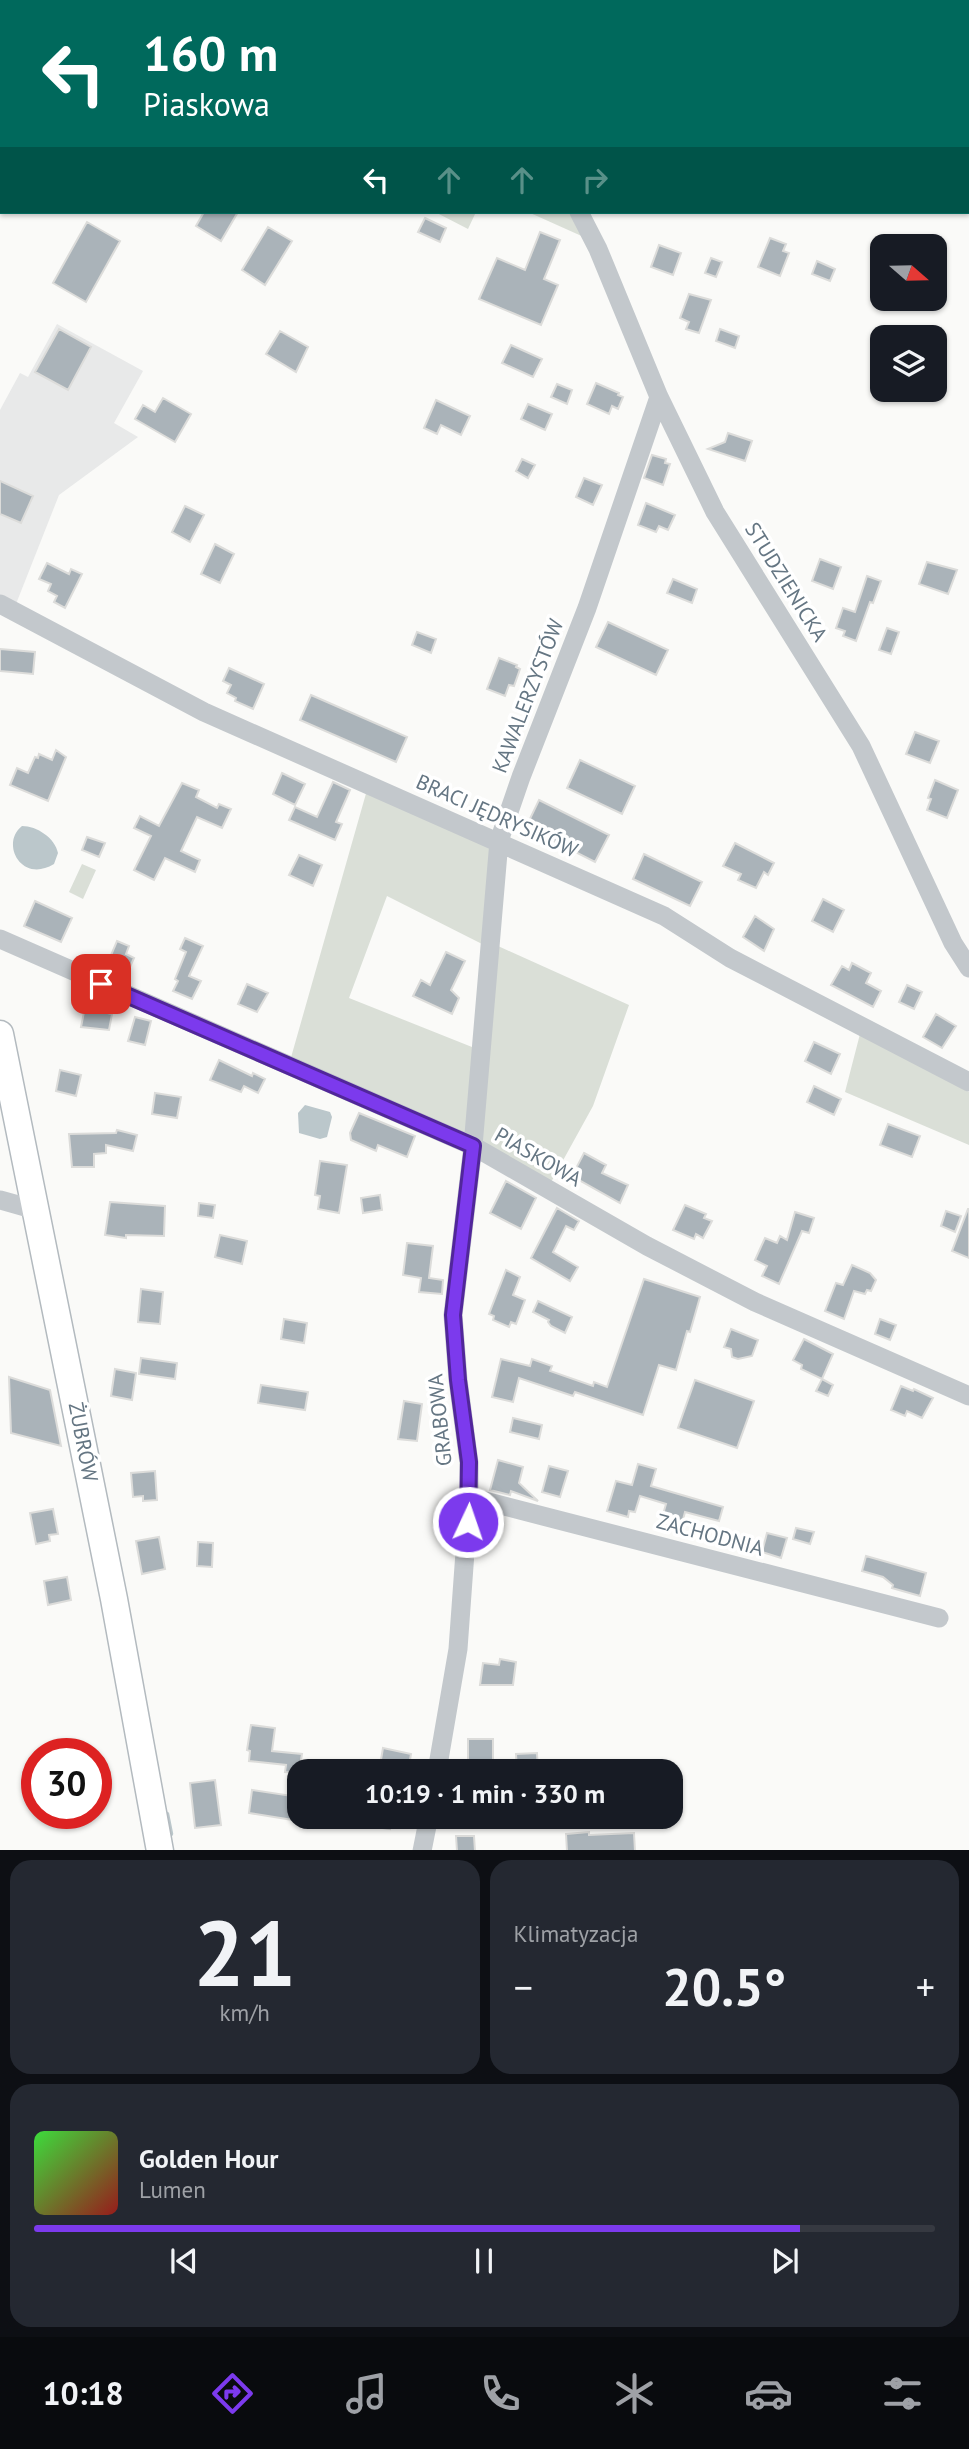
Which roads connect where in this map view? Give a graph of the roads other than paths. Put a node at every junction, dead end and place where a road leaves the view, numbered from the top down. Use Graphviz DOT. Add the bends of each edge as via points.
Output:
graph roads {
  1 [pos="580,214"];
  2 [pos="659,397"];
  3 [pos="0,604"];
  4 [pos="499,841"];
  5 [pos="0,939"];
  6 [pos="969,968"];
  7 [pos="0,1034"];
  8 [pos="969,1082"];
  9 [pos="473,1146"];
  10 [pos="0,1200"];
  11 [pos="36,1210"];
  12 [pos="969,1396"];
  13 [pos="469,1497"];
  14 [pos="939,1618"];
  15 [pos="440,1759"];
  16 [pos="426,1829"];
  17 [pos="160,1850"];
  18 [pos="422,1850"];
  1 -- 2 [label="street, STUDZIENICKA"];
  2 -- 4 [label="street, KAWALERZYSTÓW" via="587,608"];
  2 -- 6 [label="street, STUDZIENICKA" via="715,512 861,746"];
  3 -- 4 [label="street, BRACI JĘDRYSIKÓW" via="204,712"];
  4 -- 8 [label="street, BRACI JĘDRYSIKÓW" via="664,916 730,958"];
  4 -- 9 [label="street, KAWALERZYSTÓW"];
  5 -- 9 [label="street, PIASKOWA"];
  7 -- 11 [label="main road, ŻUBRÓW"];
  9 -- 12 [label="street, PIASKOWA" via="755,1302"];
  9 -- 13 [label="street, GRABOWA" via="453,1315"];
  10 -- 11 [label="street"];
  11 -- 17 [label="main road, ŻUBRÓW"];
  13 -- 14 [label="street, ZACHODNIA"];
  13 -- 15 [label="street, GRABOWA" via="458,1649"];
  16 -- 18 [label="street"];
}
